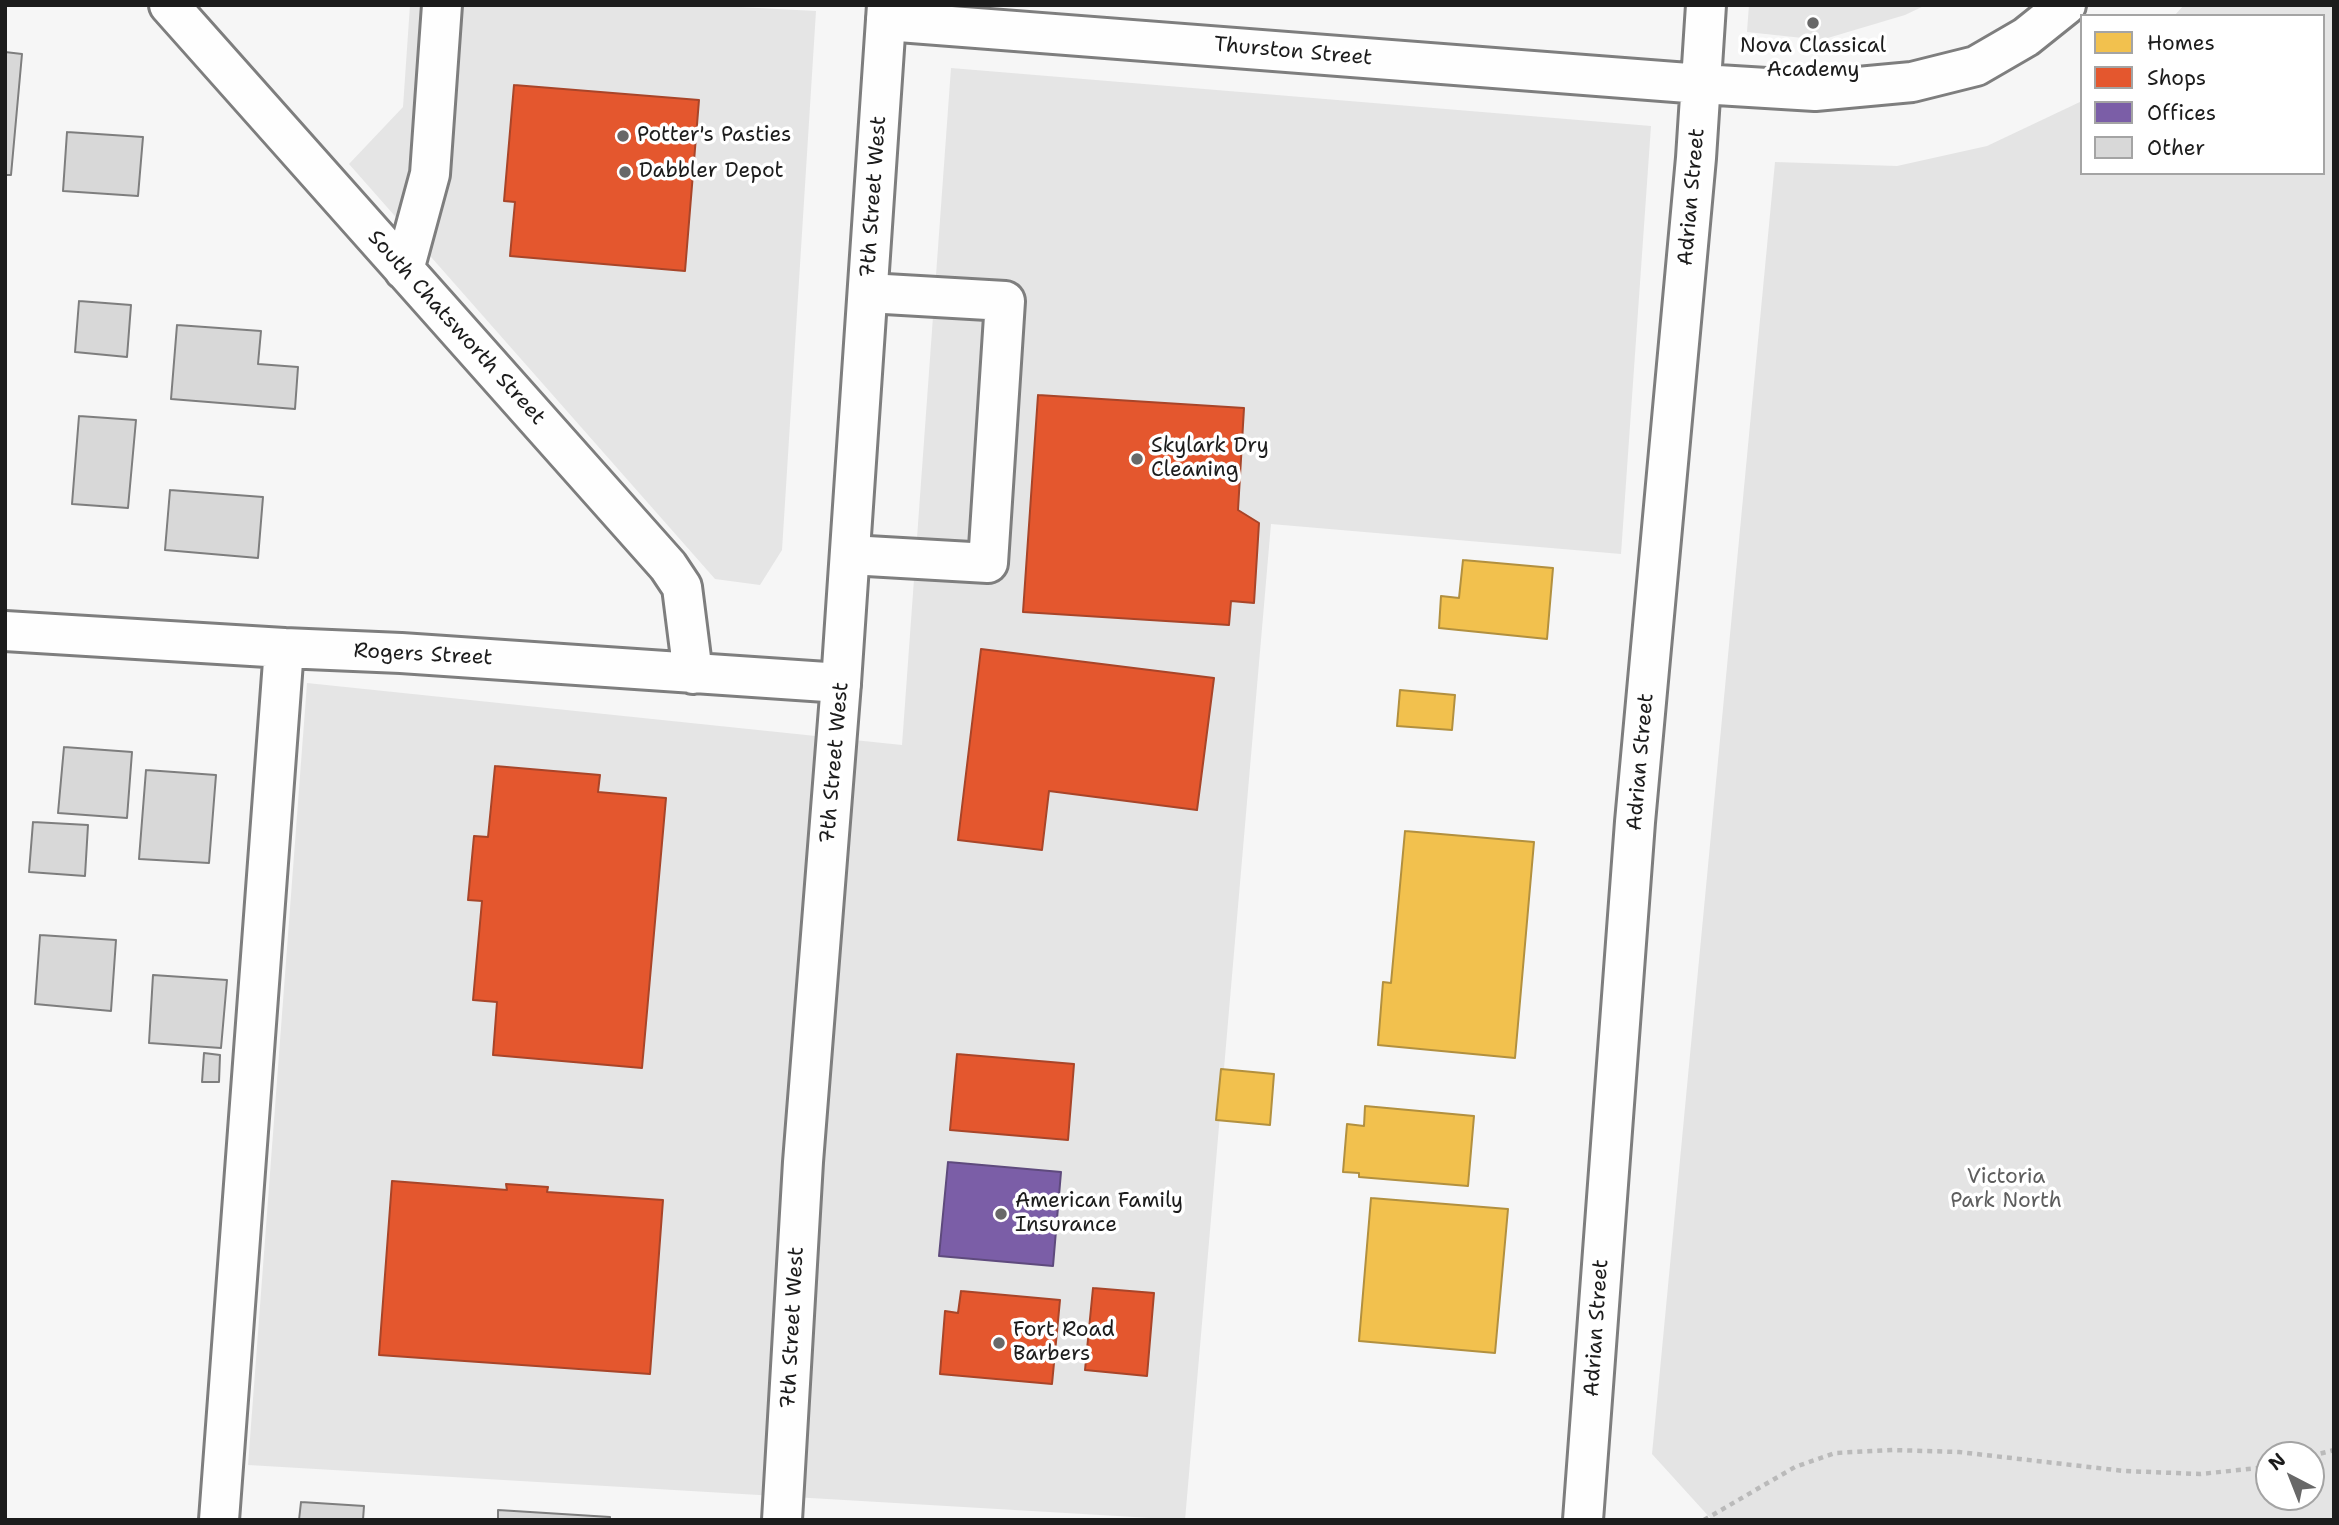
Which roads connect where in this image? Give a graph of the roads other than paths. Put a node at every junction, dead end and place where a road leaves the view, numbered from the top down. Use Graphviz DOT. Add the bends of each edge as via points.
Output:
graph roads {
  1 [pos="169,5"];
  2 [pos="442,5"];
  3 [pos="1706,5"];
  4 [pos="2066,5"];
  5 [pos="887,13"];
  6 [pos="1701,84"];
  7 [pos="404,270"];
  8 [pos="868,293"];
  9 [pos="850,555"];
  10 [pos="5,631"];
  11 [pos="284,648"];
  12 [pos="693,674"];
  13 [pos="841,683"];
  14 [pos="219,1520"];
  15 [pos="782,1520"];
  16 [pos="1583,1520"];
  1 -- 7 [label="street, South Chatsworth Street"];
  2 -- 7 [label="street" via="430,174"];
  3 -- 6 [label="street, Adrian Street"];
  4 -- 6 [label="street, Thurston Street" via="2026,37 1976,65 1912,82 1815,91"];
  5 -- 6 [label="street, Thurston Street"];
  5 -- 8 [label="street, 7th Street West"];
  6 -- 16 [label="street, Adrian Street" via="1635,822"];
  7 -- 12 [label="street, South Chatsworth Street" via="668,566 682,587"];
  8 -- 9 [label="street, 7th Street West"];
  8 -- 9 [label="street" via="1005,301 989,563"];
  9 -- 13 [label="street, 7th Street West"];
  10 -- 11 [label="street, Rogers Street"];
  11 -- 12 [label="street, Rogers Street"];
  11 -- 14 [label="street"];
  12 -- 13 [label="street, Rogers Street"];
  13 -- 15 [label="street, 7th Street West" via="803,1162"];
}
